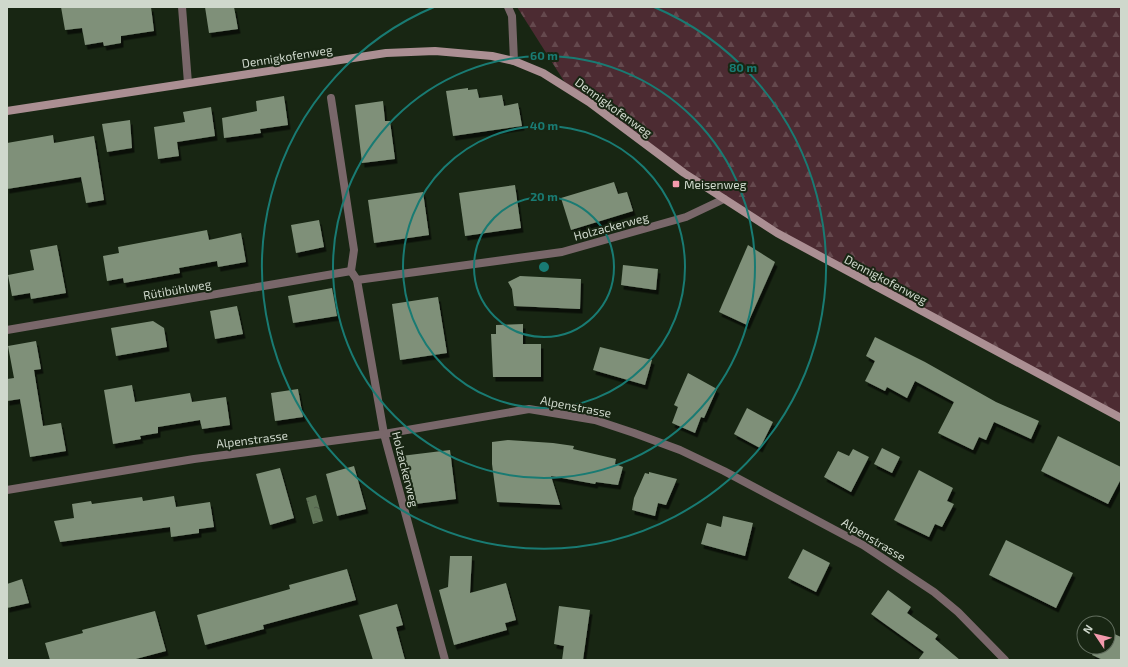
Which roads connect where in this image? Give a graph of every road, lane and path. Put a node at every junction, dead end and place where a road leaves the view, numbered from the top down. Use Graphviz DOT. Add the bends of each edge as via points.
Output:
graph roads {
  1 [pos="182,7"];
  2 [pos="508,7"];
  3 [pos="514,61"];
  4 [pos="188,83"];
  5 [pos="331,98"];
  6 [pos="7,111"];
  7 [pos="724,199"];
  8 [pos="351,271"];
  9 [pos="358,280"];
  10 [pos="7,330"];
  11 [pos="1121,418"];
  12 [pos="384,434"];
  13 [pos="7,490"];
  14 [pos="445,660"];
  15 [pos="1005,660"];
  1 -- 4 [label="street"];
  2 -- 3 [label="street" via="512,16"];
  3 -- 4 [label="street, Dennigkofenweg" via="460,52 411,51"];
  3 -- 7 [label="street, Dennigkofenweg" via="543,73 569,89"];
  4 -- 6 [label="street, Dennigkofenweg"];
  5 -- 8 [label="street" via="354,250"];
  7 -- 9 [label="street, Holzackerweg" via="686,218 562,252"];
  7 -- 11 [label="street, Dennigkofenweg" via="814,254"];
  8 -- 9 [label="street, Holzackerweg"];
  8 -- 10 [label="street, Rütibühlweg"];
  9 -- 12 [label="street, Holzackerweg"];
  12 -- 13 [label="street, Alpenstrasse" via="194,459"];
  12 -- 14 [label="street, Holzackerweg"];
  12 -- 15 [label="street, Alpenstrasse" via="529,409 595,420 634,432 724,471 863,545 934,592 958,612"];
}
